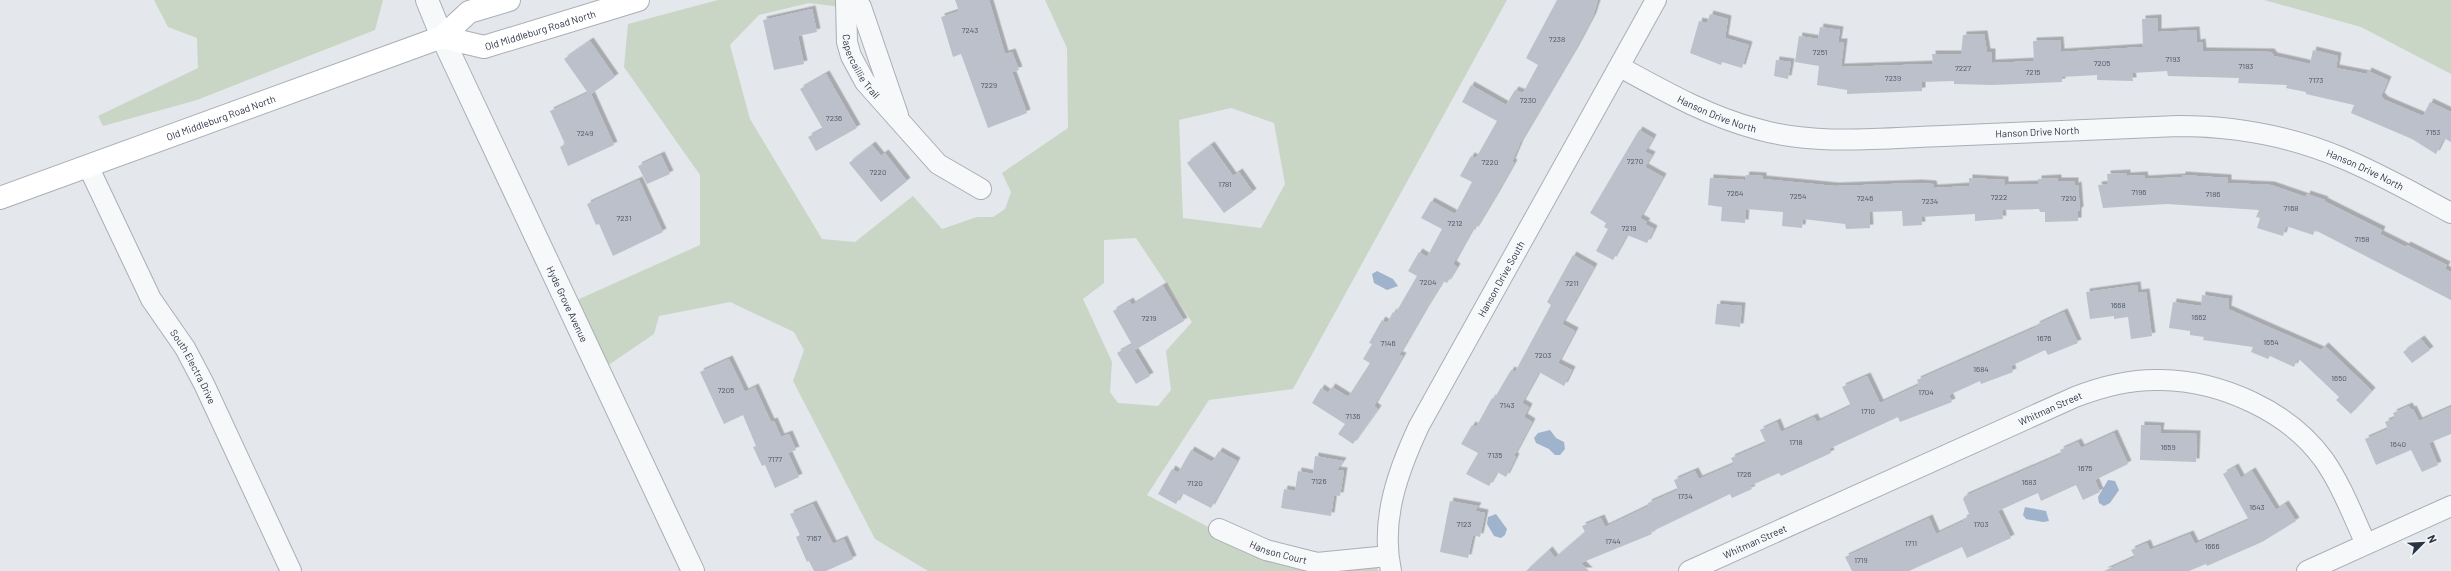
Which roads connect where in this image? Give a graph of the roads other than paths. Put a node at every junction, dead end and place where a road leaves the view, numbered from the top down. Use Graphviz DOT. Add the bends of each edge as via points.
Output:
graph roads {
  1 [pos="427,0"];
  2 [pos="509,0"];
  3 [pos="638,0"];
  4 [pos="846,0"];
  5 [pos="856,0"];
  6 [pos="1656,0"];
  7 [pos="442,37"];
  8 [pos="1620,67"];
  9 [pos="901,123"];
  10 [pos="88,166"];
  11 [pos="981,189"];
  12 [pos="0,198"];
  13 [pos="2451,213"];
  14 [pos="2451,506"];
  15 [pos="1219,529"];
  16 [pos="2366,544"];
  17 [pos="1390,564"];
  18 [pos="291,571"];
  19 [pos="693,571"];
  20 [pos="1689,571"];
  21 [pos="2307,571"];
  1 -- 7 [label="street, Hyde Grove Avenue"];
  2 -- 7 [label="main road, Old Middleburg Road North" via="469,12"];
  3 -- 7 [label="main road, Old Middleburg Road North" via="484,47"];
  4 -- 9 [label="street, Capercaillie Trail" via="847,42 851,56 865,82"];
  5 -- 9 [label="street, Capercaillie Trail" via="861,7"];
  6 -- 8 [label="street, Hanson Drive South"];
  7 -- 10 [label="main road, Old Middleburg Road North"];
  7 -- 19 [label="street, Hyde Grove Avenue"];
  8 -- 13 [label="street, Hanson Drive North" via="1673,96 1718,116 1758,130 1800,137 1858,139 2178,126 2213,126 2247,130 2292,140 2342,158"];
  8 -- 17 [label="street, Hanson Drive South" via="1414,438 1394,489 1389,524"];
  9 -- 11 [label="street, Capercaillie Trail" via="938,164"];
  10 -- 12 [label="main road, Old Middleburg Road North"];
  10 -- 18 [label="street, South Electra Drive" via="151,299 185,348 204,384"];
  14 -- 16 [label="street"];
  15 -- 17 [label="street, Hanson Court" via="1266,550 1317,563"];
  16 -- 20 [label="street, Whitman Street" via="2341,489 2324,460 2299,433 2268,411 2236,395 2206,386 2161,380 2105,386 2075,397"];
  16 -- 21 [label="street"];
}
